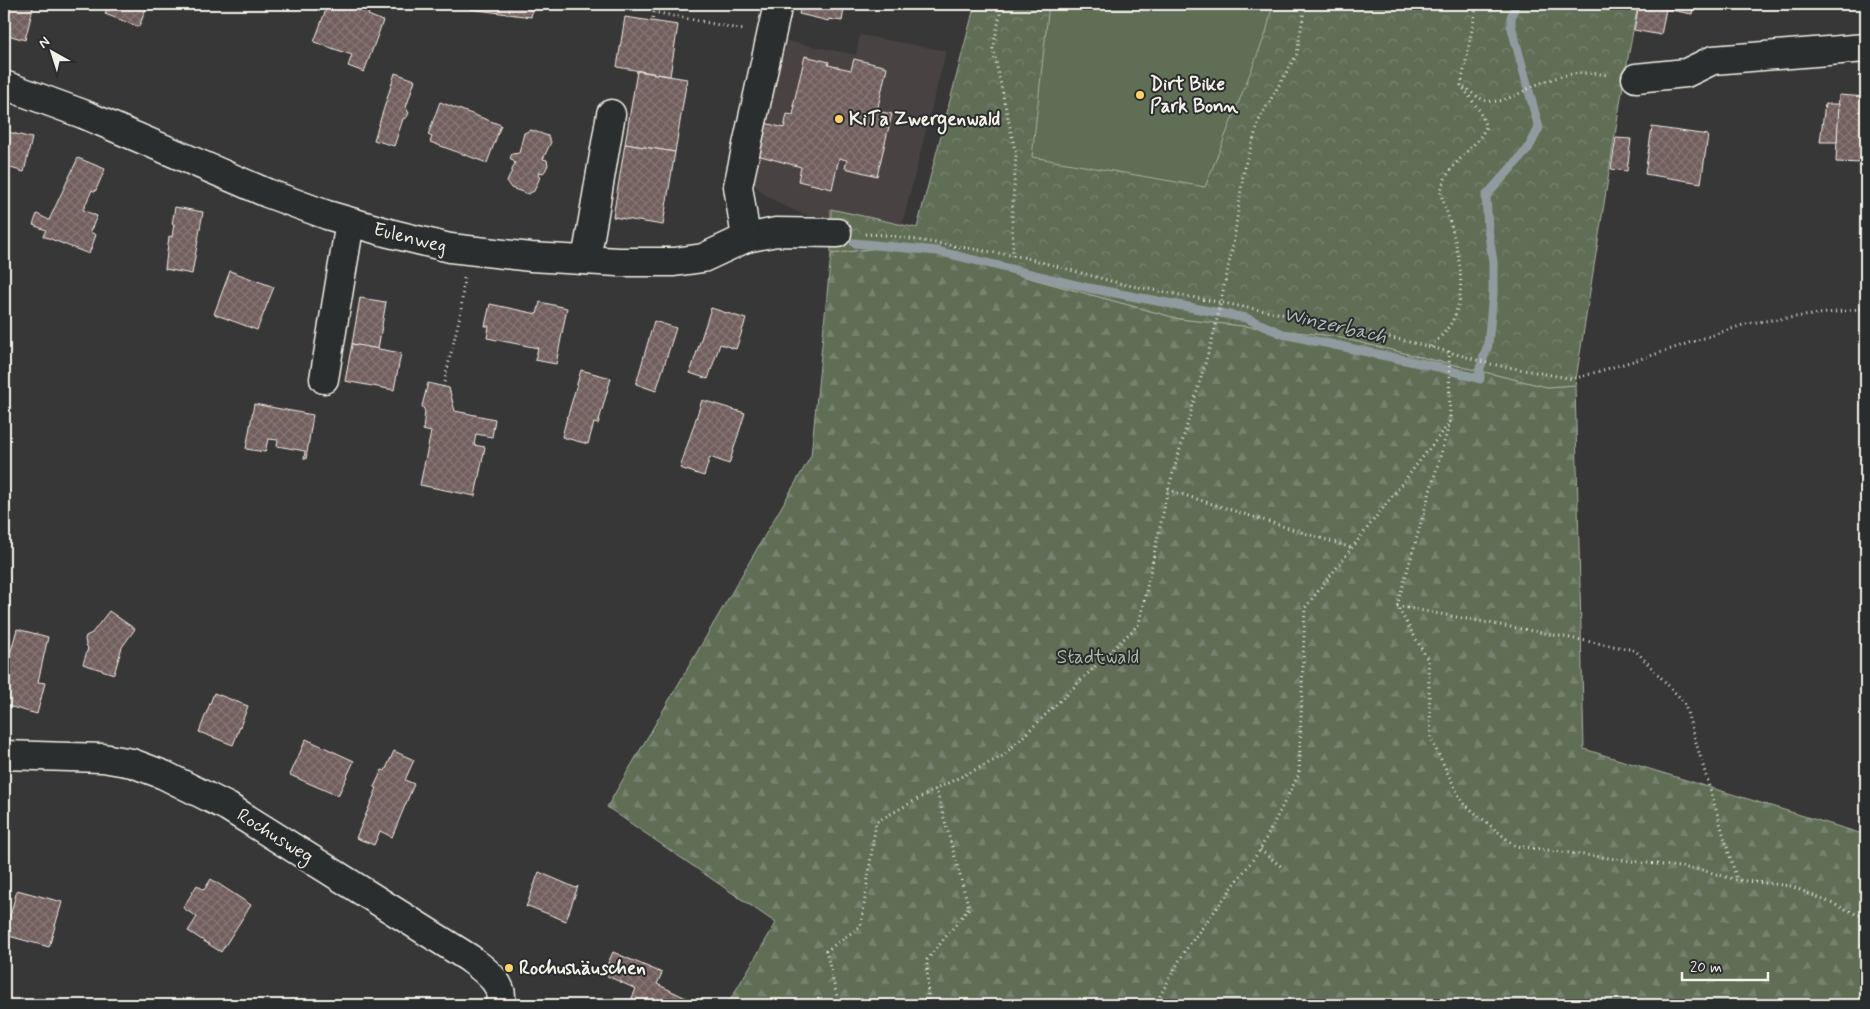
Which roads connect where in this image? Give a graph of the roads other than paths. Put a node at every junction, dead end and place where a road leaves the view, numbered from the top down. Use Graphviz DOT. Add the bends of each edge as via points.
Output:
graph roads {
  1 [pos="778,4"];
  2 [pos="1866,48"];
  3 [pos="1636,78"];
  4 [pos="4,85"];
  5 [pos="611,114"];
  6 [pos="350,222"];
  7 [pos="837,233"];
  8 [pos="746,238"];
  9 [pos="586,260"];
  10 [pos="324,379"];
  11 [pos="4,756"];
  12 [pos="499,1005"];
  1 -- 8 [label="street" via="738,186"];
  2 -- 3 [label="street" via="1713,60 1686,74"];
  4 -- 6 [label="street, Eulenweg" via="82,114 266,193"];
  5 -- 9 [label="street"];
  6 -- 9 [label="street, Eulenweg" via="450,248"];
  6 -- 10 [label="street"];
  7 -- 8 [label="street, Eulenweg" via="776,232"];
  8 -- 9 [label="street, Eulenweg" via="703,258 684,261"];
  11 -- 12 [label="street, Rochusweg" via="103,758 125,762 155,772 220,803 469,958 496,982 500,990"];
}
